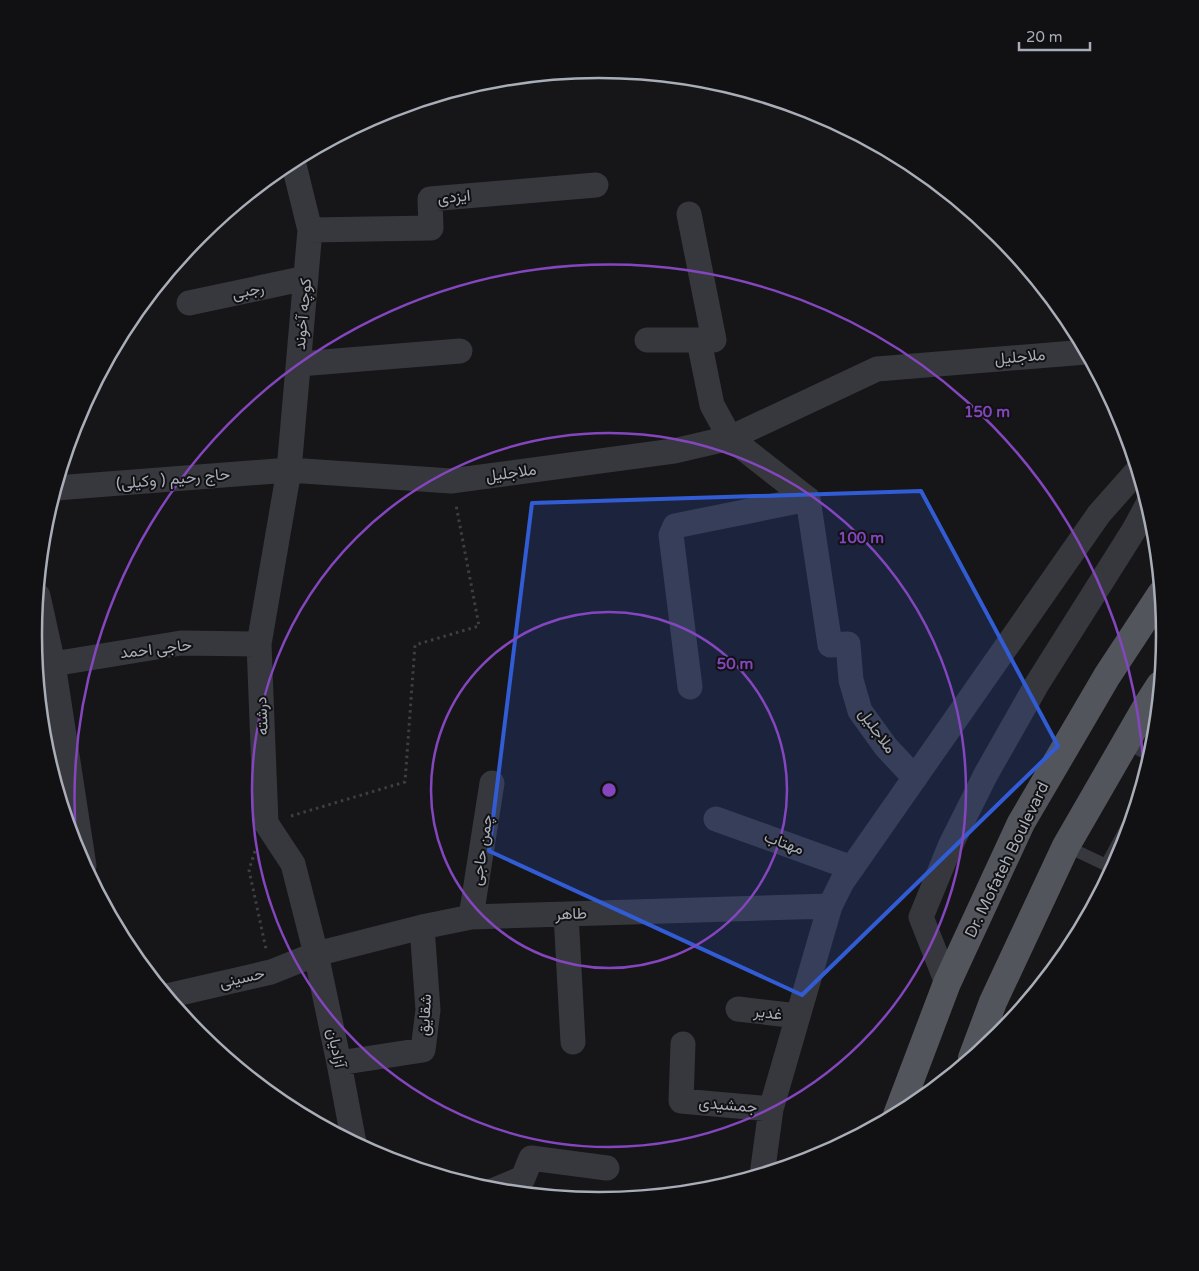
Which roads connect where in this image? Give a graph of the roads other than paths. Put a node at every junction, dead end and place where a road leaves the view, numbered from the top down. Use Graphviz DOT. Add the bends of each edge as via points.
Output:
graph roads {
  1 [pos="295,169"];
  2 [pos="596,185"];
  3 [pos="690,214"];
  4 [pos="310,230"];
  5 [pos="306,278"];
  6 [pos="189,303"];
  7 [pos="646,340"];
  8 [pos="699,340"];
  9 [pos="460,351"];
  10 [pos="1079,353"];
  11 [pos="299,364"];
  12 [pos="730,438"];
  13 [pos="289,470"];
  14 [pos="1133,475"];
  15 [pos="62,488"];
  16 [pos="808,499"];
  17 [pos="1143,513"];
  18 [pos="1155,603"];
  19 [pos="43,618"];
  20 [pos="259,644"];
  21 [pos="53,664"];
  22 [pos="690,687"];
  23 [pos="1153,697"];
  24 [pos="1125,743"];
  25 [pos="56,750"];
  26 [pos="1144,752"];
  27 [pos="914,778"];
  28 [pos="492,783"];
  29 [pos="71,811"];
  30 [pos="716,819"];
  31 [pos="1066,846"];
  32 [pos="1111,856"];
  33 [pos="852,868"];
  34 [pos="830,906"];
  35 [pos="566,914"];
  36 [pos="471,917"];
  37 [pos="422,927"];
  38 [pos="316,954"];
  39 [pos="947,983"];
  40 [pos="174,994"];
  41 [pos="738,1009"];
  42 [pos="798,1016"];
  43 [pos="573,1042"];
  44 [pos="683,1044"];
  45 [pos="977,1044"];
  46 [pos="339,1063"];
  47 [pos="901,1104"];
  48 [pos="771,1109"];
  49 [pos="352,1135"];
  50 [pos="607,1168"];
  51 [pos="763,1168"];
  52 [pos="507,1185"];
  1 -- 4 [label="street, کوچه آخوند"];
  2 -- 4 [label="street, ایزدی" via="430,199 431,228"];
  3 -- 8 [label="street" via="714,340"];
  4 -- 5 [label="street, کوچه آخوند"];
  5 -- 6 [label="street, رجبی"];
  5 -- 11 [label="street, کوچه آخوند"];
  7 -- 8 [label="street"];
  8 -- 12 [label="street" via="712,405"];
  9 -- 11 [label="street"];
  10 -- 12 [label="street, ملاجلیل" via="877,369"];
  11 -- 13 [label="street, کوچه آخوند"];
  12 -- 13 [label="street, ملاجلیل" via="674,452 451,481"];
  12 -- 16 [label="street"];
  13 -- 15 [label="street, حاج رحیم ( وکیلی)"];
  13 -- 20 [label="street, درشته"];
  14 -- 27 [label="street" via="1099,514"];
  16 -- 22 [label="street" via="675,526 671,535"];
  16 -- 27 [label="street, ملاجلیل" via="830,645 848,644 851,680 860,711"];
  17 -- 39 [label="street" via="1033,692 951,844 921,917"];
  18 -- 39 [label="main road, Dr. Mofateh Boulevard" via="1107,676 1021,823"];
  19 -- 21 [label="street"];
  20 -- 21 [label="street, حاجی احمد" via="181,643"];
  20 -- 38 [label="street, درشته" via="266,823 293,864"];
  21 -- 25 [label="street"];
  23 -- 24 [label="main road"];
  24 -- 26 [label="lane"];
  24 -- 31 [label="main road"];
  25 -- 29 [label="street"];
  27 -- 33 [label="street"];
  28 -- 36 [label="street, چمن حاجی"];
  30 -- 33 [label="street, مهتاب"];
  31 -- 32 [label="lane" via="1106,865"];
  31 -- 45 [label="main road" via="993,1002"];
  33 -- 34 [label="street"];
  34 -- 35 [label="street, طاهر"];
  34 -- 42 [label="street"];
  35 -- 36 [label="street, طاهر"];
  35 -- 43 [label="street"];
  36 -- 37 [label="street, طاهر"];
  37 -- 38 [label="street, طاهر"];
  37 -- 46 [label="street, شقایق" via="428,1010 423,1050"];
  38 -- 40 [label="street, حسینی" via="271,972"];
  38 -- 46 [label="street, آزادیان"];
  39 -- 47 [label="main road, Dr. Mofateh Boulevard"];
  41 -- 42 [label="street, غدیر"];
  42 -- 48 [label="street"];
  44 -- 48 [label="street, جمشیدی" via="681,1101"];
  46 -- 49 [label="street, آزادیان"];
  48 -- 51 [label="street"];
  50 -- 52 [label="street" via="531,1158 523,1178"];
}
